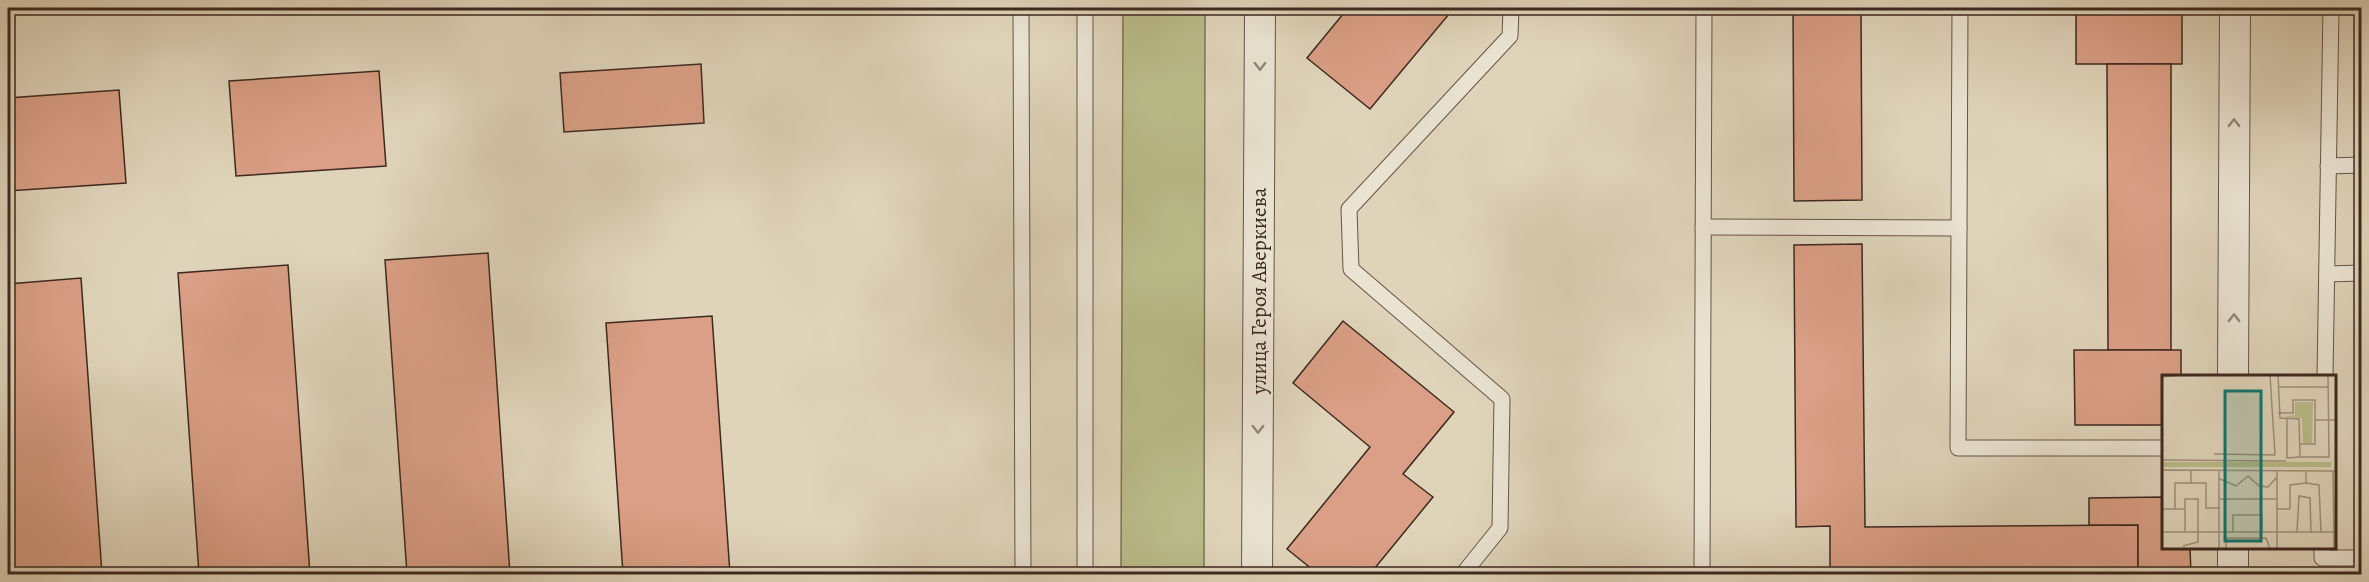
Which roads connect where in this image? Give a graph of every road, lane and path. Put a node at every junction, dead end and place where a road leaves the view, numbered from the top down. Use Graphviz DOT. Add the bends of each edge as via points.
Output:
graph roads {
  1 [pos="1021,8"];
  2 [pos="1085,8"];
  3 [pos="1260,8"];
  4 [pos="1510,8"];
  5 [pos="1704,8"];
  6 [pos="1959,8"];
  7 [pos="2235,8"];
  8 [pos="2331,8"];
  9 [pos="2361,165"];
  10 [pos="2328,166"];
  11 [pos="1703,227"];
  12 [pos="1959,228"];
  13 [pos="2361,273"];
  14 [pos="2327,274"];
  15 [pos="2233,375"];
  16 [pos="2325,375"];
  17 [pos="2162,448"];
  18 [pos="2233,549"];
  19 [pos="2322,549"];
  20 [pos="2361,558"];
  21 [pos="1023,574"];
  22 [pos="1085,574"];
  23 [pos="1257,574"];
  24 [pos="1463,574"];
  25 [pos="1702,574"];
  26 [pos="2233,574"];
  1 -- 21 [label="lane"];
  2 -- 22 [label="lane"];
  3 -- 23 [label="street, улица Героя Аверкиева, one-way"];
  4 -- 24 [label="lane" via="1510,36 1349,209 1351,268 1502,399 1500,528"];
  5 -- 11 [label="lane"];
  6 -- 12 [label="lane"];
  15 -- 7 [label="street, one-way"];
  8 -- 10 [label="lane"];
  9 -- 10 [label="lane"];
  10 -- 14 [label="lane"];
  11 -- 12 [label="lane"];
  11 -- 25 [label="lane"];
  12 -- 17 [label="lane" via="1958,448"];
  13 -- 14 [label="lane"];
  14 -- 16 [label="lane"];
  18 -- 26 [label="street"];
  19 -- 20 [label="lane" via="2322,558"];
}
